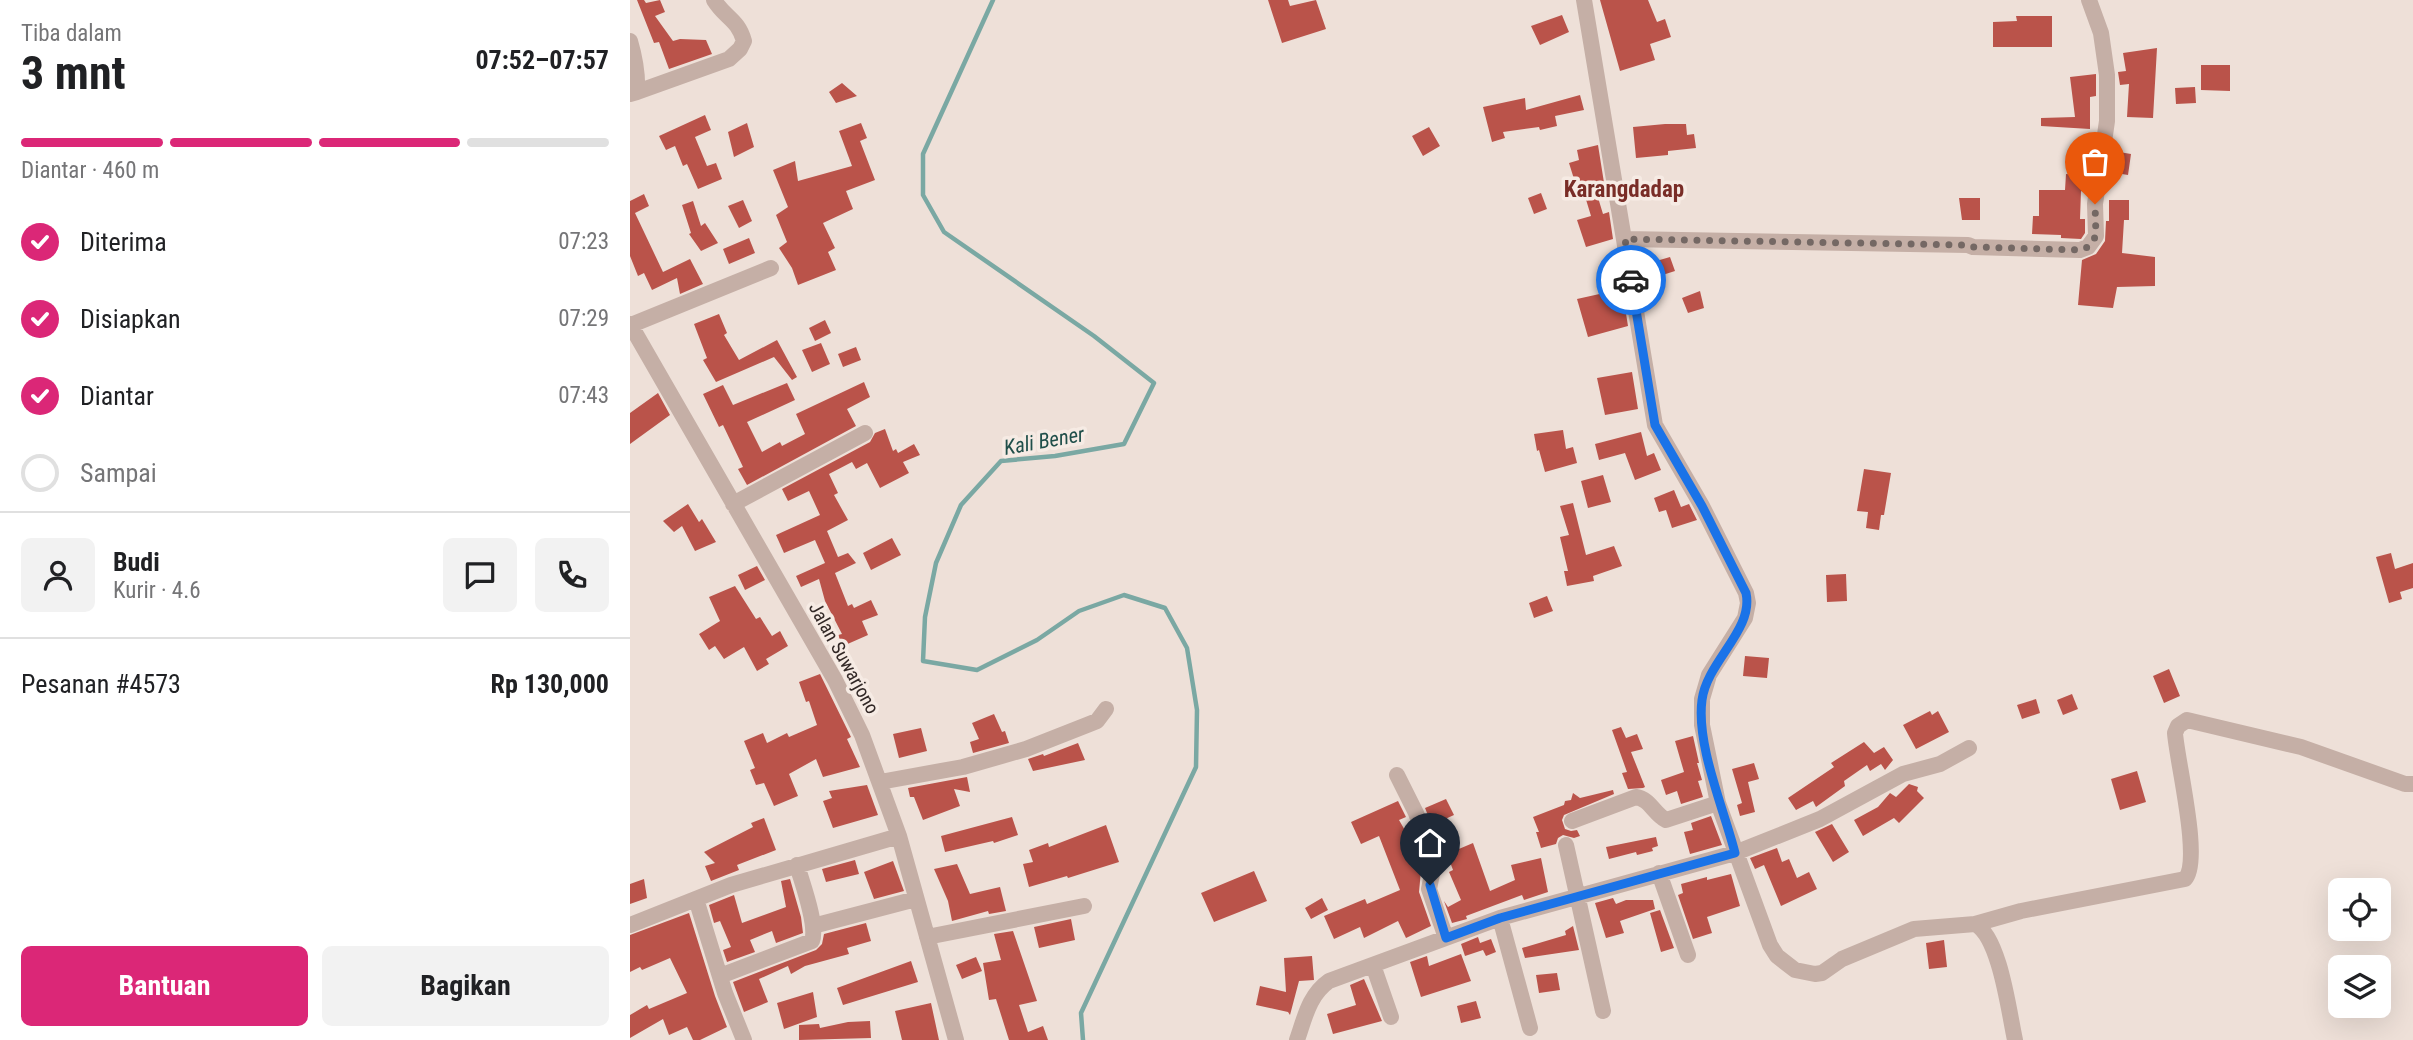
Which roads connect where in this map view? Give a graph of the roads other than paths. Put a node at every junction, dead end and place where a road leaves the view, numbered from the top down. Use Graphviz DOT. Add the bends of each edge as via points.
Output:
graph roads {
  1 [pos="713,0"];
  2 [pos="1584,0"];
  3 [pos="2090,0"];
  4 [pos="630,41"];
  5 [pos="633,93"];
  6 [pos="1625,239"];
  7 [pos="771,268"];
  8 [pos="631,324"];
  9 [pos="865,433"];
  10 [pos="733,504"];
  11 [pos="1106,709"];
  12 [pos="1969,748"];
  13 [pos="1397,775"];
  14 [pos="880,782"];
  15 [pos="2413,784"];
  16 [pos="1718,803"];
  17 [pos="1572,821"];
  18 [pos="899,836"];
  19 [pos="1566,845"];
  20 [pos="1735,853"];
  21 [pos="797,865"];
  22 [pos="1659,873"];
  23 [pos="1577,896"];
  24 [pos="696,899"];
  25 [pos="916,899"];
  26 [pos="1084,906"];
  27 [pos="1500,918"];
  28 [pos="1999,918"];
  29 [pos="1975,924"];
  30 [pos="630,925"];
  31 [pos="813,926"];
  32 [pos="927,937"];
  33 [pos="1446,938"];
  34 [pos="1688,955"];
  35 [pos="1996,956"];
  36 [pos="1373,965"];
  37 [pos="720,976"];
  38 [pos="1603,1011"];
  39 [pos="1391,1017"];
  40 [pos="1530,1028"];
  41 [pos="744,1040"];
  42 [pos="956,1040"];
  43 [pos="1297,1040"];
  44 [pos="2015,1040"];
  1 -- 5 [label="street" via="740,29 744,41 735,55"];
  2 -- 6 [label="street"];
  3 -- 6 [label="street" via="2108,75 2108,121 2095,204 2096,236 2088,247 2050,250"];
  4 -- 5 [label="street" via="637,66"];
  6 -- 16 [label="street" via="1655,425 1702,506 1748,603 1745,618 1709,675 1702,699 1702,725"];
  7 -- 8 [label="street"];
  8 -- 10 [label="street, Jalan Suwarjono"];
  9 -- 10 [label="street"];
  10 -- 14 [label="street, Jalan Suwarjono" via="835,680"];
  11 -- 14 [label="street" via="1097,720 1026,750"];
  12 -- 20 [label="street" via="1940,764 1903,774 1820,819"];
  13 -- 33 [label="street" via="1432,857 1429,889"];
  14 -- 18 [label="street, Jalan Suwarjono"];
  15 -- 28 [label="street" via="2301,747 2193,720 2182,722 2175,733 2191,841 2185,879"];
  16 -- 17 [label="street" via="1666,820 1646,800 1636,797"];
  16 -- 20 [label="street"];
  18 -- 21 [label="street"];
  18 -- 25 [label="street, Jalan Suwarjono"];
  19 -- 23 [label="street"];
  20 -- 22 [label="street"];
  20 -- 29 [label="street" via="1770,946 1795,970 1822,973 1842,959 1914,929"];
  21 -- 24 [label="street" via="772,865"];
  21 -- 31 [label="street"];
  22 -- 23 [label="street"];
  22 -- 34 [label="street"];
  23 -- 27 [label="street"];
  23 -- 38 [label="street"];
  24 -- 30 [label="street"];
  24 -- 37 [label="street"];
  25 -- 31 [label="street"];
  25 -- 32 [label="street, Jalan Suwarjono"];
  26 -- 32 [label="street"];
  27 -- 33 [label="street"];
  27 -- 40 [label="street"];
  28 -- 29 [label="street"];
  28 -- 35 [label="street"];
  29 -- 35 [label="street" via="1986,933"];
  31 -- 37 [label="street" via="812,941"];
  32 -- 42 [label="street, Jalan Suwarjono"];
  33 -- 36 [label="street"];
  35 -- 44 [label="street"];
  36 -- 39 [label="street"];
  36 -- 43 [label="street" via="1319,988"];
  37 -- 41 [label="street"];
}
